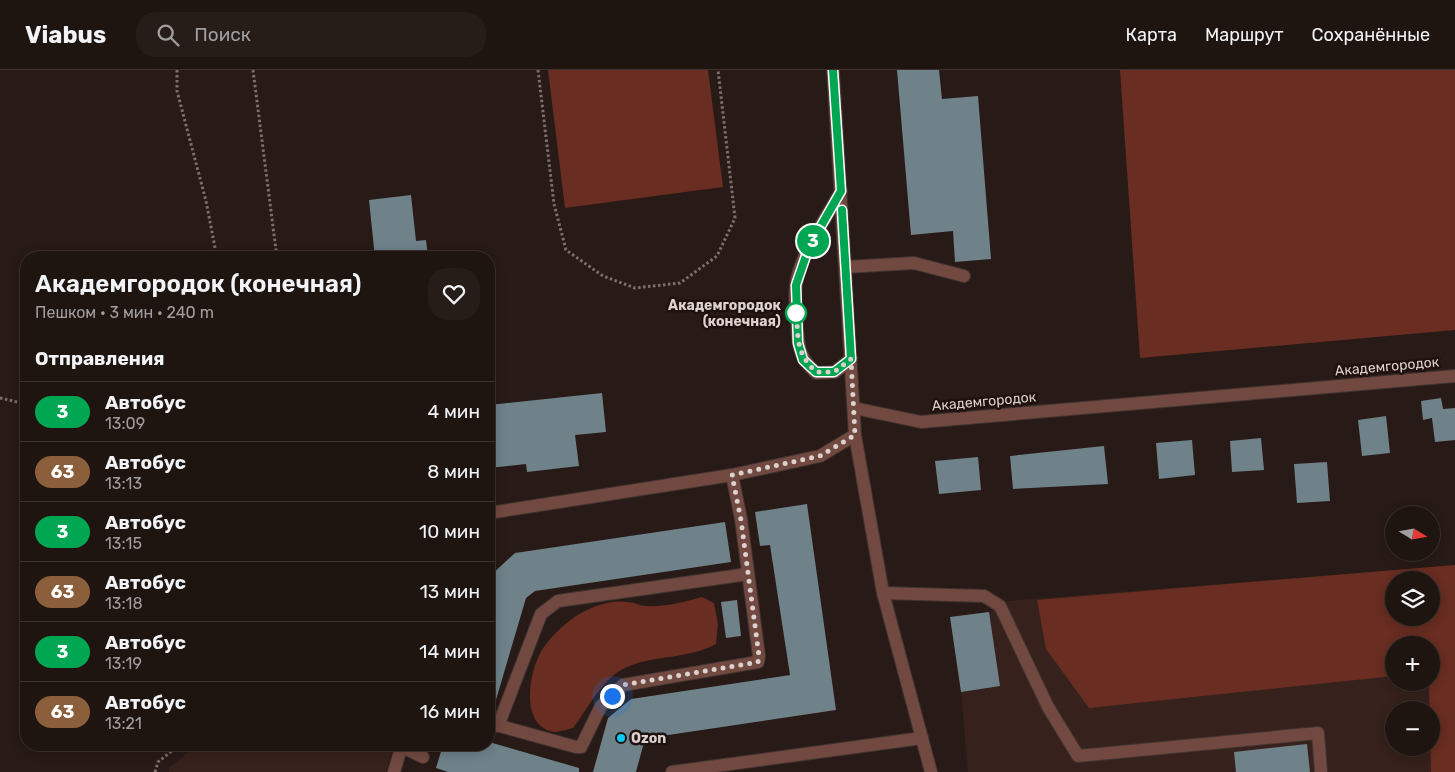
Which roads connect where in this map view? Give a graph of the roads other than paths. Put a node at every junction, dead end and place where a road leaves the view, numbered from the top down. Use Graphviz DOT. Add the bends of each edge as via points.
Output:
graph roads {
  1 [pos="833,70"];
  2 [pos="841,191"];
  3 [pos="845,267"];
  4 [pos="964,276"];
  5 [pos="851,359"];
  6 [pos="1455,376"];
  7 [pos="854,408"];
  8 [pos="855,435"];
  9 [pos="732,475"];
  10 [pos="495,512"];
  11 [pos="748,574"];
  12 [pos="883,593"];
  13 [pos="495,719"];
  14 [pos="495,725"];
  15 [pos="922,738"];
  16 [pos="400,751"];
  17 [pos="412,751"];
  18 [pos="423,757"];
  19 [pos="394,772"];
  20 [pos="672,772"];
  21 [pos="931,772"];
  22 [pos="1321,772"];
  1 -- 2 [label="street"];
  2 -- 3 [label="street"];
  2 -- 5 [label="street" via="809,247 796,285 796,313 803,360 816,372 834,372"];
  3 -- 4 [label="street" via="914,263"];
  3 -- 5 [label="street"];
  5 -- 7 [label="street"];
  6 -- 7 [label="street, Академгородок" via="921,422"];
  7 -- 8 [label="street"];
  8 -- 9 [label="street" via="820,456"];
  8 -- 12 [label="street"];
  9 -- 10 [label="street"];
  9 -- 11 [label="street"];
  11 -- 13 [label="street" via="558,601 541,614"];
  11 -- 14 [label="street" via="758,662 623,685 601,706 581,747"];
  12 -- 15 [label="street"];
  12 -- 22 [label="street" via="984,596 1000,606 1048,707 1078,756 1318,733"];
  15 -- 20 [label="street"];
  15 -- 21 [label="street"];
  16 -- 19 [label="street"];
  17 -- 18 [label="street"];
}
